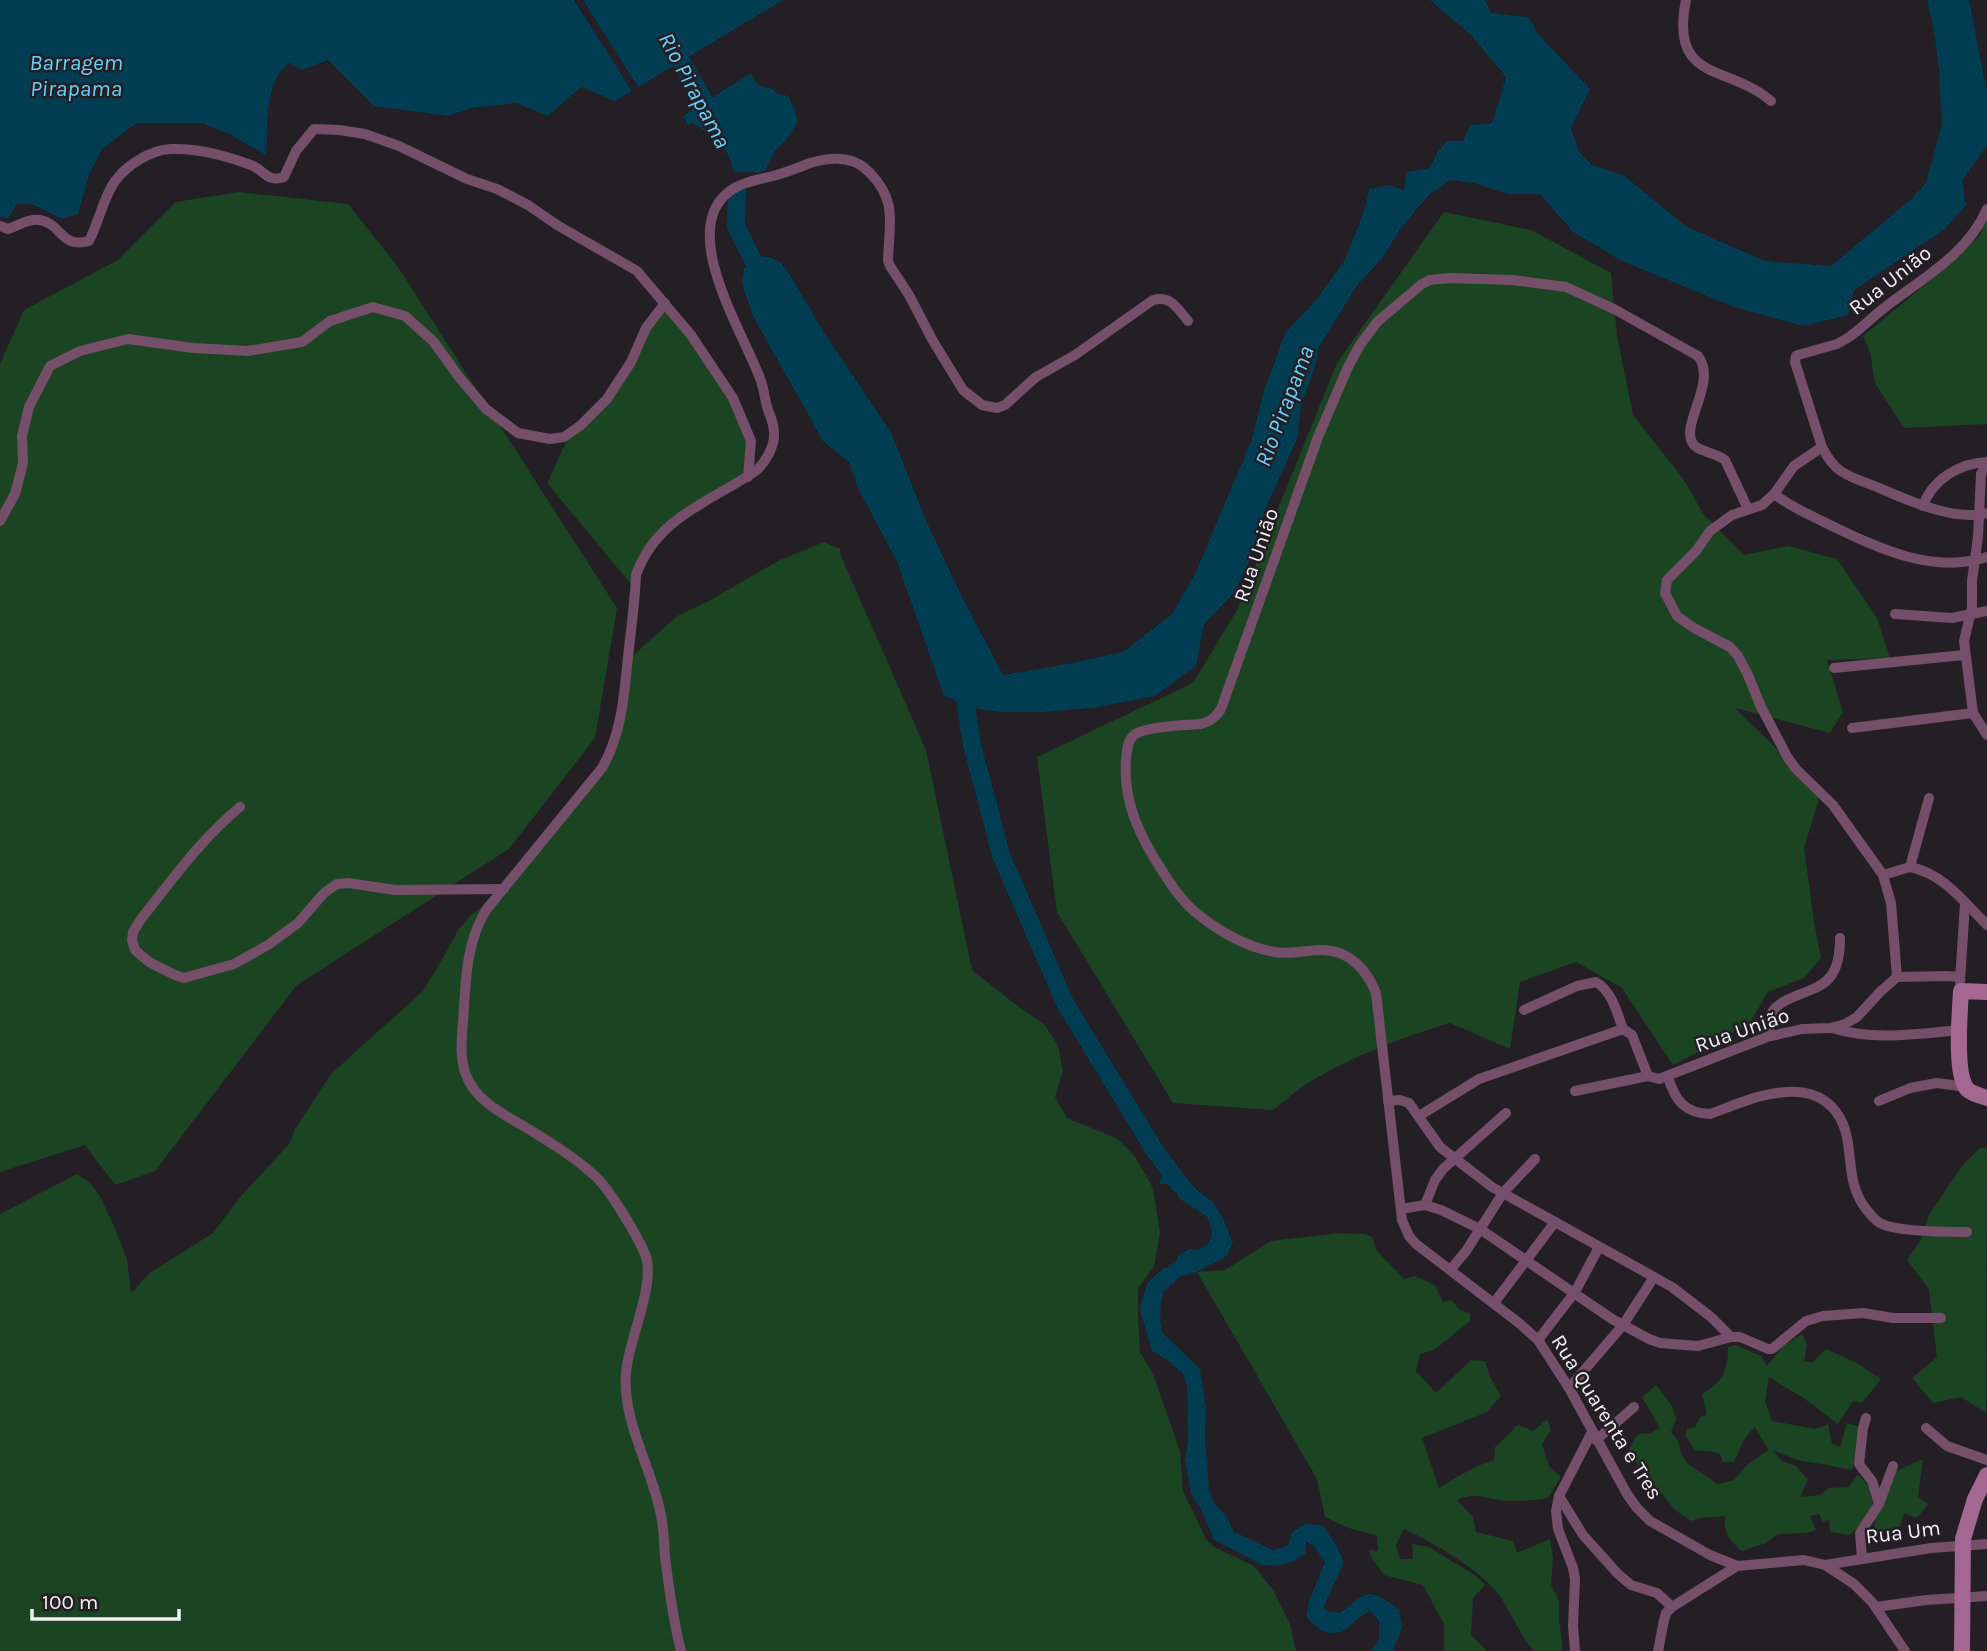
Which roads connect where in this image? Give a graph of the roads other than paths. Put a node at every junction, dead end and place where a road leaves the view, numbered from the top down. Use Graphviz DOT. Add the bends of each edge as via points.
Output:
graph roads {
  1 [pos="1686,0"];
  2 [pos="1772,101"];
  3 [pos="1987,209"];
  4 [pos="0,226"];
  5 [pos="665,303"];
  6 [pos="1188,321"];
  7 [pos="1822,447"];
  8 [pos="1987,462"];
  9 [pos="748,477"];
  10 [pos="1774,494"];
  11 [pos="1923,506"];
  12 [pos="1748,509"];
  13 [pos="1983,514"];
  14 [pos="0,521"];
  15 [pos="1987,557"];
  16 [pos="1975,561"];
  17 [pos="1987,611"];
  18 [pos="1895,614"];
  19 [pos="1971,614"];
  20 [pos="1965,655"];
  21 [pos="1834,668"];
  22 [pos="1973,713"];
  23 [pos="1852,728"];
  24 [pos="1987,735"];
  25 [pos="1929,798"];
  26 [pos="240,807"];
  27 [pos="1910,867"];
  28 [pos="1883,875"];
  29 [pos="504,889"];
  30 [pos="1965,903"];
  31 [pos="1987,925"];
  32 [pos="1840,938"];
  33 [pos="1897,977"];
  34 [pos="1960,984"];
  35 [pos="1987,992"];
  36 [pos="1377,1002"];
  37 [pos="1524,1010"];
  38 [pos="1830,1027"];
  39 [pos="1623,1029"];
  40 [pos="1959,1030"];
  41 [pos="1771,1036"];
  42 [pos="1648,1076"];
  43 [pos="1668,1077"];
  44 [pos="1966,1087"];
  45 [pos="1575,1091"];
  46 [pos="1987,1098"];
  47 [pos="1388,1101"];
  48 [pos="1879,1101"];
  49 [pos="1506,1113"];
  50 [pos="1419,1116"];
  51 [pos="1453,1158"];
  52 [pos="1535,1159"];
  53 [pos="1503,1193"];
  54 [pos="1425,1205"];
  55 [pos="1401,1209"];
  56 [pos="1555,1222"];
  57 [pos="1480,1229"];
  58 [pos="1966,1233"];
  59 [pos="1599,1247"];
  60 [pos="1527,1260"];
  61 [pos="1451,1269"];
  62 [pos="1654,1277"];
  63 [pos="1575,1292"];
  64 [pos="1494,1303"];
  65 [pos="1941,1318"];
  66 [pos="1623,1325"];
  67 [pos="1731,1338"];
  68 [pos="1538,1340"];
  69 [pos="1569,1388"];
  70 [pos="1634,1407"];
  71 [pos="1866,1418"];
  72 [pos="1926,1428"];
  73 [pos="1594,1436"];
  74 [pos="1987,1460"];
  75 [pos="1893,1466"];
  76 [pos="1987,1475"];
  77 [pos="1559,1496"];
  78 [pos="1879,1504"];
  79 [pos="1987,1544"];
  80 [pos="1962,1546"];
  81 [pos="1863,1558"];
  82 [pos="1825,1564"];
  83 [pos="1737,1566"];
  84 [pos="1987,1596"];
  85 [pos="1963,1598"];
  86 [pos="1672,1607"];
  87 [pos="1876,1607"];
  88 [pos="681,1651"];
  89 [pos="1575,1651"];
  90 [pos="1658,1651"];
  91 [pos="1905,1651"];
  92 [pos="1962,1651"];
  1 -- 2 [label="street" via="1684,35 1694,60"];
  3 -- 7 [label="street, Rua União" via="1958,250 1853,334 1795,358"];
  4 -- 5 [label="street" via="8,229 41,220 68,241 89,241 124,170 158,152 200,152 249,164 276,179 284,177 302,142 314,130 339,130 399,146 528,205 637,271"];
  5 -- 9 [label="street" via="733,398 751,441"];
  5 -- 14 [label="street" via="607,399 564,437 550,439 518,433 486,409 433,341 405,316 373,307 330,321 302,342 248,351 128,339 80,351 50,366 29,407 22,436 23,463 15,494"];
  6 -- 9 [label="street" via="1170,301 1153,300 1035,377 1005,405 982,405 963,390 890,266 887,196 866,168 837,158 742,185 731,189 718,204 708,229 718,281 773,421 771,448 762,465"];
  7 -- 10 [label="street" via="1794,467"];
  7 -- 11 [label="street" via="1840,471"];
  8 -- 11 [label="street" via="1969,464 1944,478"];
  8 -- 13 [label="street" via="1981,474"];
  9 -- 29 [label="street" via="693,507 648,550 636,575 624,698 611,753"];
  10 -- 12 [label="street" via="1762,505"];
  10 -- 16 [label="street" via="1795,509 1888,552 1939,562"];
  11 -- 13 [label="street"];
  12 -- 28 [label="street" via="1710,531 1667,580 1668,599 1684,622 1738,656 1788,758 1833,805"];
  12 -- 36 [label="street, Rua União" via="1726,460 1691,440 1705,372 1701,360 1588,296 1544,283 1438,278 1414,290 1367,335 1324,423 1221,709 1201,724 1138,732 1130,739 1126,762 1128,802 1138,827 1177,892 1194,911 1264,950 1285,954 1323,950 1343,955 1371,980"];
  13 -- 16 [label="street"];
  15 -- 16 [label="street"];
  16 -- 19 [label="street"];
  17 -- 19 [label="street"];
  18 -- 19 [label="street" via="1952,618"];
  19 -- 20 [label="street" via="1964,634"];
  20 -- 21 [label="street"];
  20 -- 22 [label="street"];
  22 -- 23 [label="street"];
  22 -- 24 [label="street"];
  25 -- 27 [label="street"];
  26 -- 29 [label="street" via="196,850 133,932 135,950 175,975 184,978 234,964 298,923 337,884 395,890"];
  27 -- 28 [label="street"];
  27 -- 30 [label="street" via="1937,876"];
  28 -- 33 [label="street" via="1891,903"];
  29 -- 88 [label="street" via="478,924 472,942 465,984 462,1059 466,1077 489,1105 595,1175 647,1257 647,1287 630,1346 626,1399 662,1517"];
  30 -- 31 [label="street"];
  30 -- 34 [label="street"];
  32 -- 41 [label="street" via="1832,975 1773,1010"];
  33 -- 34 [label="street" via="1947,976"];
  33 -- 38 [label="street, Rua União" via="1857,1017"];
  34 -- 35 [label="street"];
  34 -- 40 [label="street"];
  36 -- 47 [label="street, Rua Quarenta e Tres"];
  37 -- 39 [label="street" via="1596,982 1614,1003"];
  38 -- 40 [label="street" via="1872,1037"];
  38 -- 41 [label="street, Rua União"];
  39 -- 42 [label="street" via="1632,1035"];
  39 -- 50 [label="street" via="1479,1079"];
  40 -- 44 [label="street"];
  41 -- 43 [label="street, Rua União"];
  42 -- 43 [label="street, Rua União"];
  42 -- 45 [label="street, Rua União"];
  43 -- 58 [label="street" via="1675,1097 1684,1105 1710,1114 1772,1093 1816,1095 1843,1121 1852,1182 1873,1217 1885,1226"];
  44 -- 46 [label="street"];
  44 -- 48 [label="street" via="1937,1083"];
  47 -- 50 [label="street" via="1409,1103"];
  47 -- 55 [label="street, Rua Quarenta e Tres"];
  49 -- 51 [label="street"];
  50 -- 51 [label="street"];
  51 -- 53 [label="street"];
  51 -- 54 [label="street" via="1435,1180"];
  52 -- 53 [label="street"];
  53 -- 56 [label="street"];
  53 -- 57 [label="street"];
  54 -- 55 [label="street"];
  54 -- 57 [label="street"];
  55 -- 61 [label="street, Rua Quarenta e Tres" via="1409,1236"];
  56 -- 59 [label="street"];
  56 -- 60 [label="street"];
  57 -- 60 [label="street"];
  57 -- 61 [label="street"];
  59 -- 62 [label="street"];
  59 -- 63 [label="street"];
  60 -- 63 [label="street"];
  60 -- 64 [label="street"];
  61 -- 64 [label="street, Rua Quarenta e Tres"];
  62 -- 66 [label="street"];
  62 -- 67 [label="street" via="1697,1305"];
  63 -- 66 [label="street"];
  63 -- 68 [label="street"];
  64 -- 68 [label="street, Rua Quarenta e Tres"];
  65 -- 67 [label="street" via="1863,1313 1823,1316 1806,1321 1768,1349 1740,1337"];
  66 -- 67 [label="street" via="1672,1345 1698,1346"];
  66 -- 69 [label="street"];
  68 -- 69 [label="street, Rua Quarenta e Tres"];
  69 -- 73 [label="street, Rua Quarenta e Tres"];
  70 -- 73 [label="street"];
  71 -- 78 [label="street" via="1859,1464 1872,1481"];
  72 -- 74 [label="street" via="1947,1446"];
  73 -- 77 [label="street"];
  73 -- 83 [label="street, Rua Quarenta e Tres" via="1642,1514"];
  75 -- 78 [label="street"];
  76 -- 80 [label="street" via="1966,1523"];
  77 -- 86 [label="street" via="1583,1535 1618,1574 1657,1593"];
  77 -- 89 [label="street" via="1555,1519 1575,1579"];
  78 -- 81 [label="street" via="1860,1533"];
  79 -- 80 [label="street, Rua Um"];
  80 -- 81 [label="street, Rua Um"];
  80 -- 85 [label="street"];
  81 -- 82 [label="street, Rua Um"];
  82 -- 83 [label="street, Rua Um" via="1804,1560"];
  82 -- 87 [label="street"];
  83 -- 86 [label="street"];
  84 -- 85 [label="street"];
  85 -- 87 [label="street"];
  85 -- 92 [label="street"];
  86 -- 90 [label="street" via="1664,1619"];
  87 -- 91 [label="street"];
}
